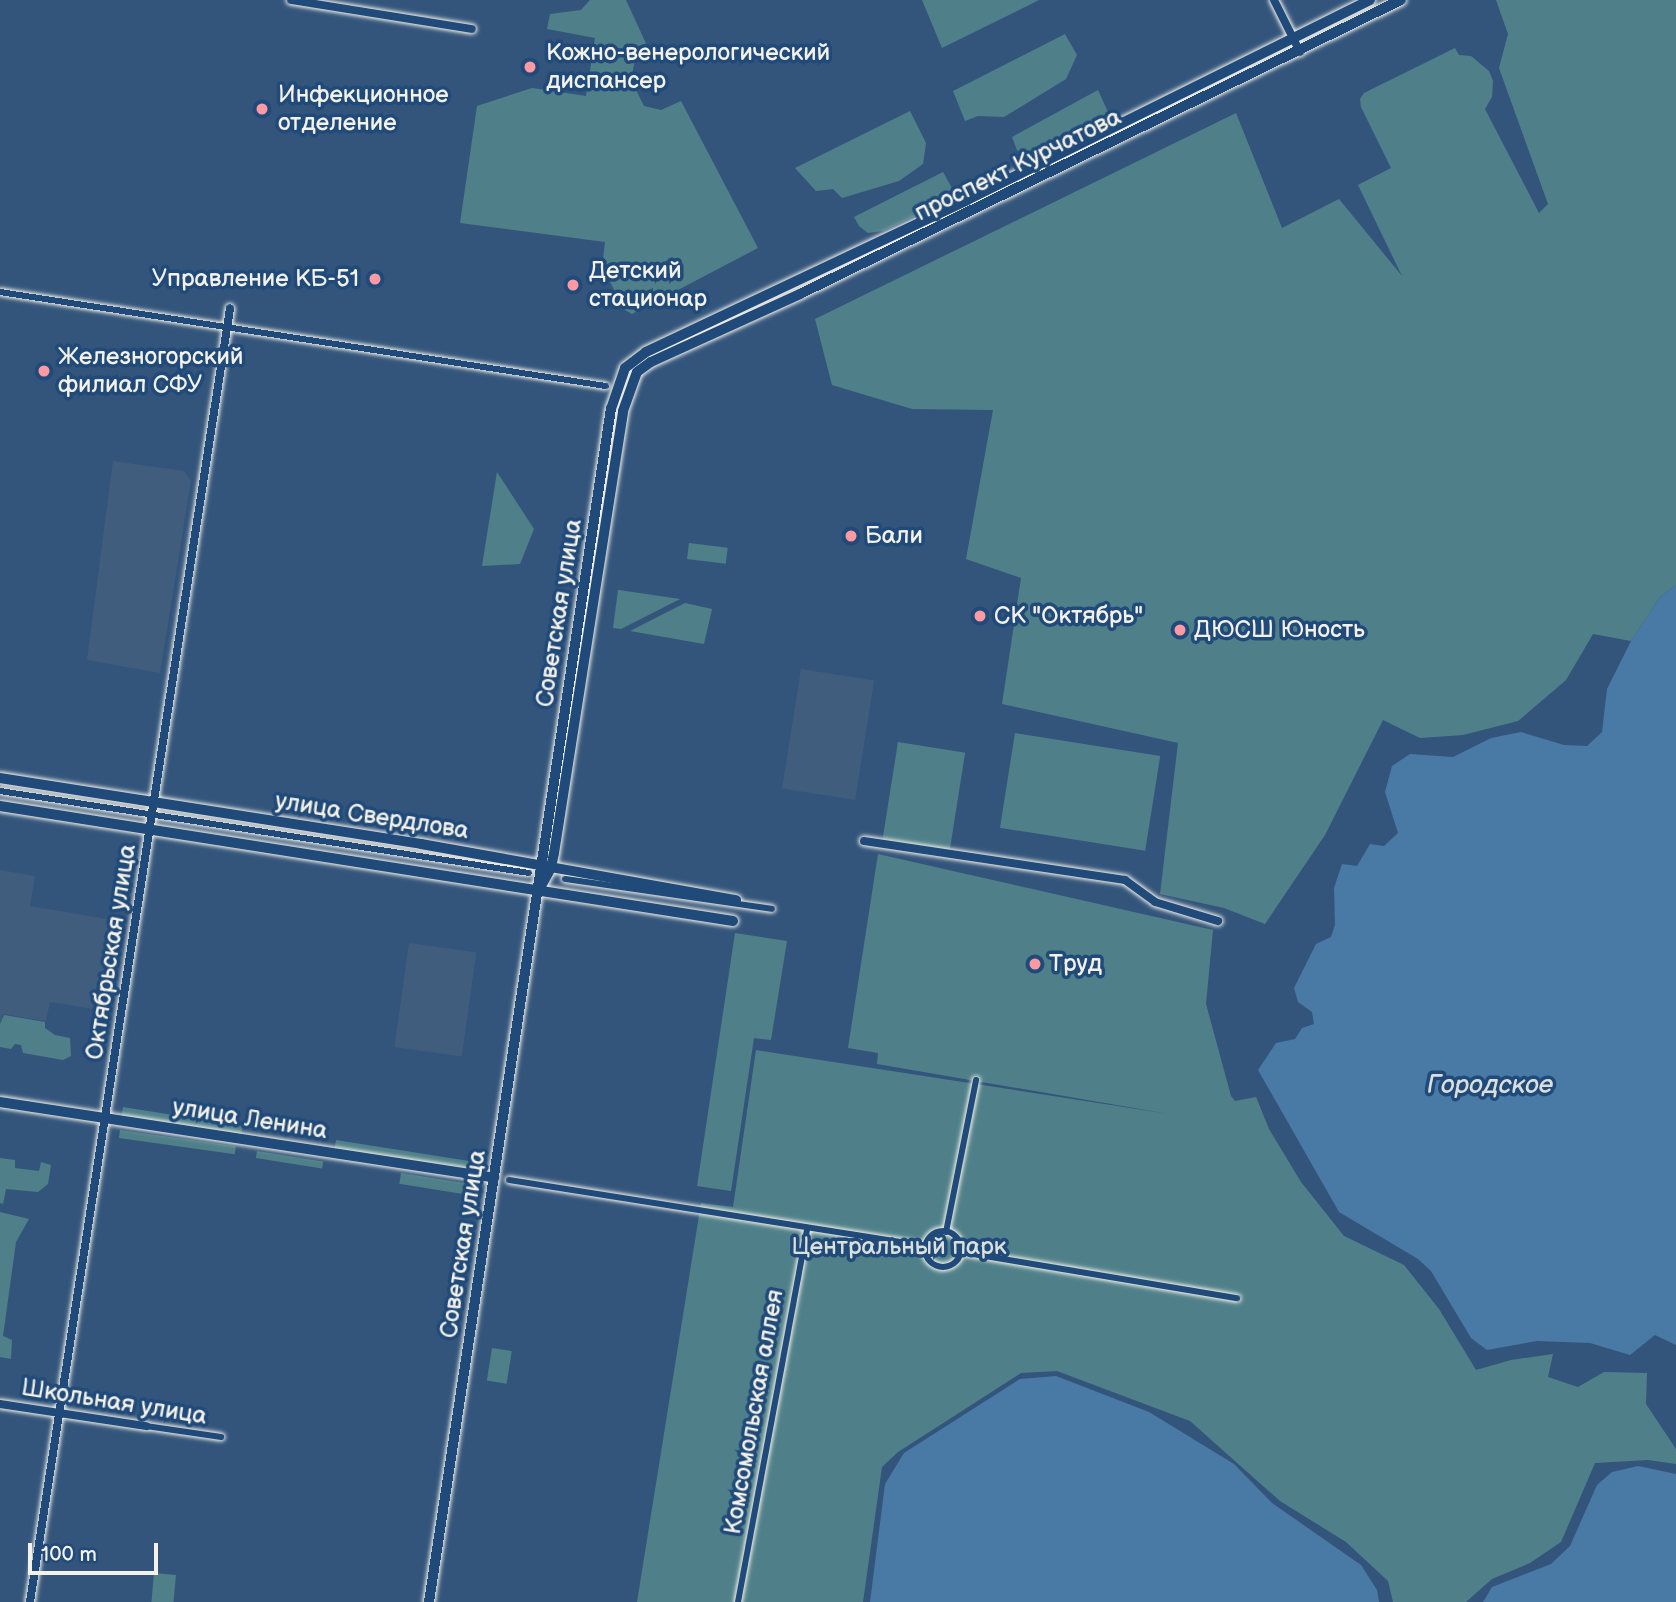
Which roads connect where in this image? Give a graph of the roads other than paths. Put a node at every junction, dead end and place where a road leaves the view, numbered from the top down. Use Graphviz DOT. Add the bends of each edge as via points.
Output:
graph roads {
  1 [pos="291,0"];
  2 [pos="1274,0"];
  3 [pos="1370,0"];
  4 [pos="1401,0"];
  5 [pos="472,29"];
  6 [pos="1293,39"];
  7 [pos="1300,52"];
  8 [pos="793,282"];
  9 [pos="0,292"];
  10 [pos="800,294"];
  11 [pos="230,308"];
  12 [pos="227,327"];
  13 [pos="649,357"];
  14 [pos="622,367"];
  15 [pos="632,380"];
  16 [pos="606,386"];
  17 [pos="611,409"];
  18 [pos="623,411"];
  19 [pos="0,778"];
  20 [pos="0,791"];
  21 [pos="153,801"];
  22 [pos="0,806"];
  23 [pos="152,815"];
  24 [pos="149,829"];
  25 [pos="864,841"];
  26 [pos="547,867"];
  27 [pos="529,873"];
  28 [pos="565,879"];
  29 [pos="538,892"];
  30 [pos="736,900"];
  31 [pos="772,909"];
  32 [pos="733,920"];
  33 [pos="1218,920"];
  34 [pos="976,1080"];
  35 [pos="0,1102"];
  36 [pos="105,1117"];
  37 [pos="494,1178"];
  38 [pos="509,1180"];
  39 [pos="807,1228"];
  40 [pos="946,1232"];
  41 [pos="926,1246"];
  42 [pos="961,1252"];
  43 [pos="1237,1298"];
  44 [pos="0,1404"];
  45 [pos="59,1414"];
  46 [pos="146,1426"];
  47 [pos="221,1437"];
  48 [pos="30,1602"];
  49 [pos="429,1602"];
  50 [pos="738,1602"];
  1 -- 5 [label="street"];
  2 -- 6 [label="street"];
  3 -- 6 [label="main road, проспект Курчатова"];
  4 -- 7 [label="main road, проспект Курчатова"];
  6 -- 7 [label="street"];
  6 -- 8 [label="main road, проспект Курчатова"];
  7 -- 10 [label="main road, проспект Курчатова"];
  8 -- 10 [label="main road"];
  8 -- 13 [label="main road, проспект Курчатова"];
  9 -- 12 [label="street"];
  10 -- 13 [label="main road, проспект Курчатова"];
  11 -- 12 [label="street, Октябрьская улица"];
  12 -- 16 [label="street"];
  12 -- 21 [label="street, Октябрьская улица"];
  13 -- 14 [label="main road"];
  13 -- 15 [label="main road"];
  14 -- 15 [label="main road"];
  14 -- 17 [label="main road, Советская улица"];
  15 -- 18 [label="main road, Советская улица"];
  17 -- 18 [label="main road"];
  17 -- 26 [label="main road, Советская улица"];
  18 -- 26 [label="main road, Советская улица"];
  19 -- 21 [label="street, улица Свердлова"];
  20 -- 23 [label="street"];
  21 -- 23 [label="street, Октябрьская улица"];
  21 -- 26 [label="street, улица Свердлова"];
  22 -- 24 [label="street, улица Свердлова"];
  23 -- 24 [label="street, Октябрьская улица"];
  23 -- 27 [label="street"];
  24 -- 29 [label="street, улица Свердлова"];
  24 -- 36 [label="street, Октябрьская улица"];
  25 -- 33 [label="street" via="1125,880 1155,902"];
  26 -- 29 [label="main road, Советская улица"];
  26 -- 30 [label="street, улица Свердлова"];
  28 -- 31 [label="street"];
  29 -- 32 [label="street, улица Свердлова"];
  29 -- 37 [label="main road, Советская улица"];
  34 -- 40 [label="street"];
  35 -- 36 [label="main road, улица Ленина"];
  36 -- 37 [label="main road, улица Ленина"];
  36 -- 45 [label="street, Октябрьская улица"];
  37 -- 49 [label="main road, Советская улица"];
  38 -- 39 [label="street"];
  39 -- 41 [label="street"];
  39 -- 50 [label="street, Комсомольская аллея"];
  40 -- 41 [label="street" via="927,1239"];
  40 -- 42 [label="street" via="954,1233"];
  41 -- 42 [label="street" via="925,1254 933,1266 948,1268 960,1260"];
  42 -- 43 [label="street"];
  44 -- 45 [label="street, Школьная улица"];
  45 -- 46 [label="street, Школьная улица"];
  45 -- 48 [label="street, Октябрьская улица"];
  46 -- 47 [label="street, Школьная улица"];
}
